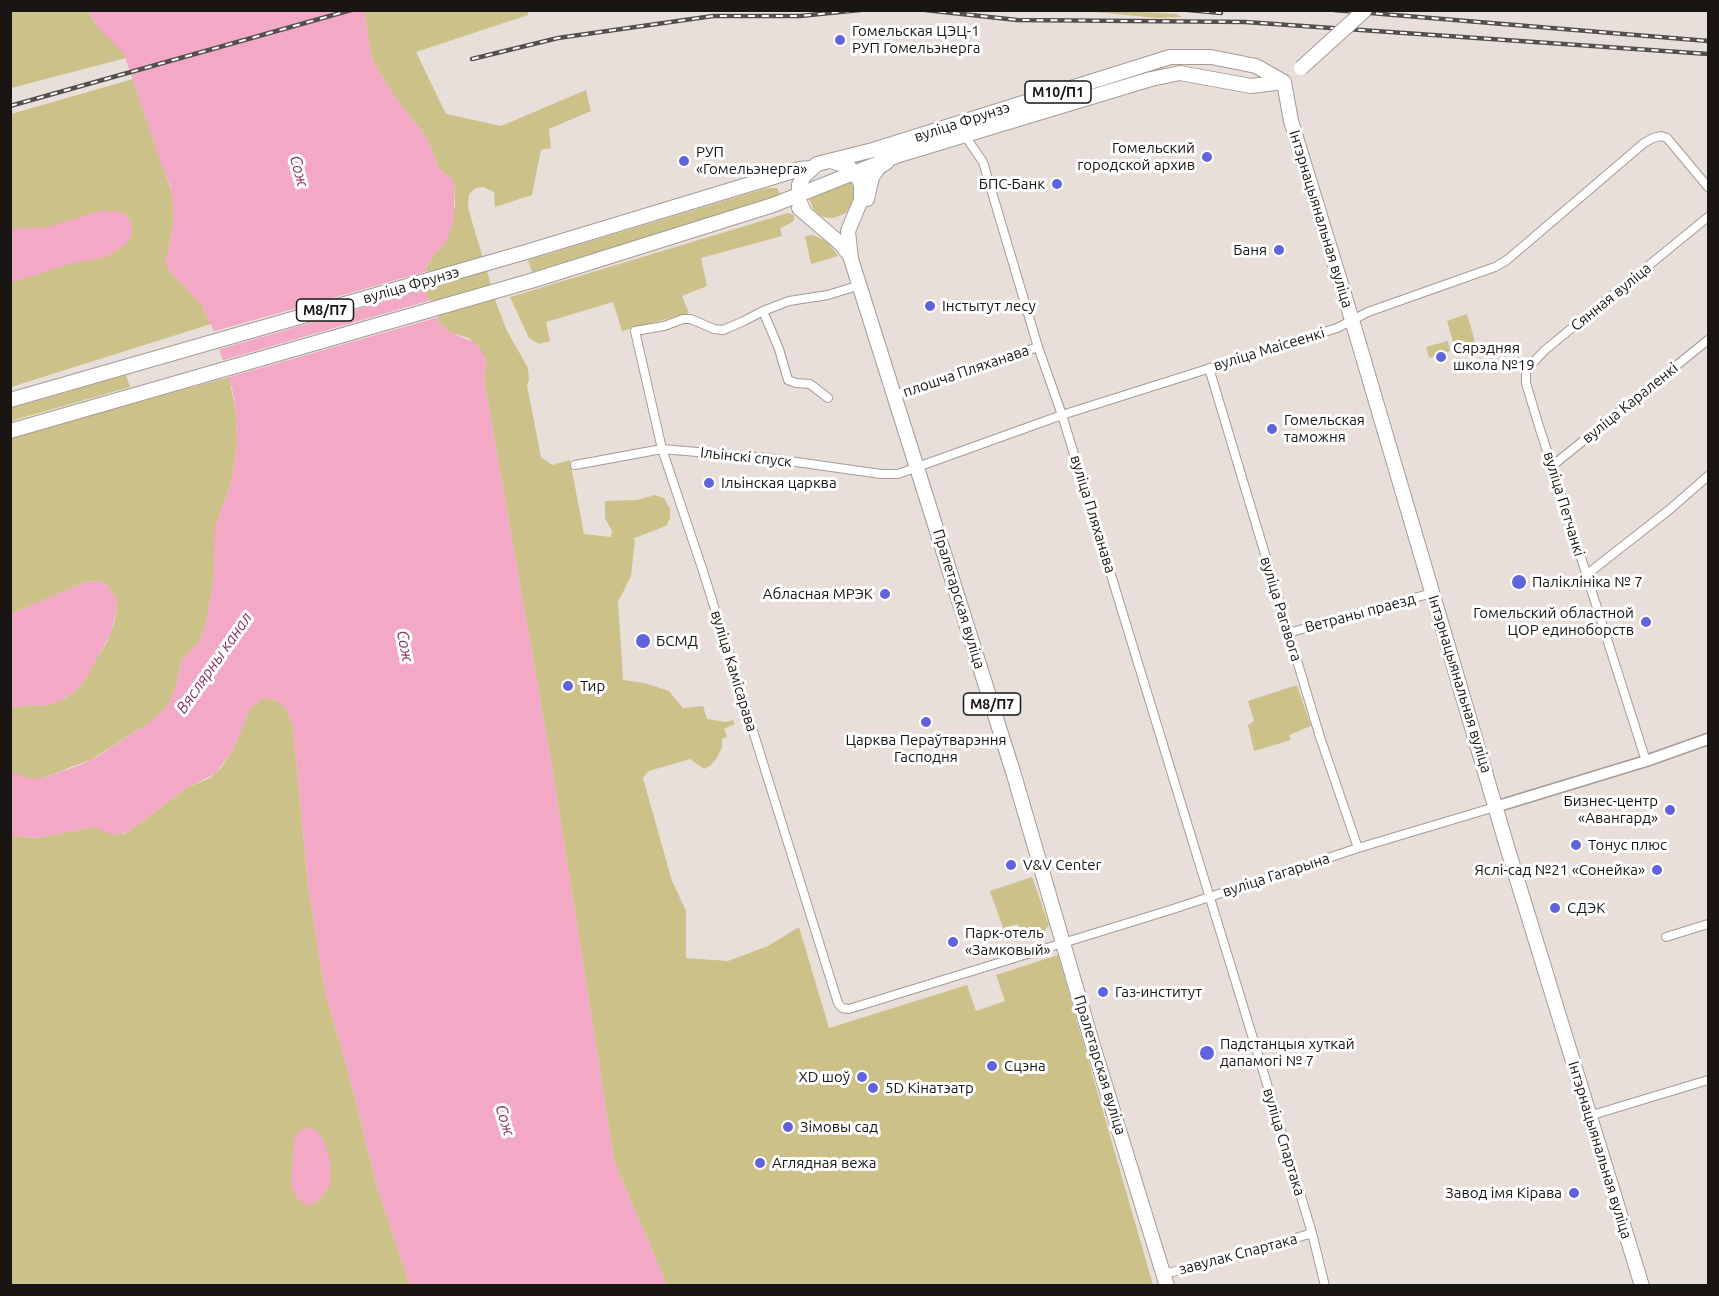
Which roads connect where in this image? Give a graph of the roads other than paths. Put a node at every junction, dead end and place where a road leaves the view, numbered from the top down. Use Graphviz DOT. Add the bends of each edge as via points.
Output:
graph roads {
  1 [pos="1365,10"];
  2 [pos="1284,82"];
  3 [pos="965,136"];
  4 [pos="899,155"];
  5 [pos="831,161"];
  6 [pos="810,168"];
  7 [pos="854,172"];
  8 [pos="1708,187"];
  9 [pos="798,195"];
  10 [pos="773,204"];
  11 [pos="857,210"];
  12 [pos="804,212"];
  13 [pos="1708,217"];
  14 [pos="815,221"];
  15 [pos="850,253"];
  16 [pos="860,285"];
  17 [pos="762,311"];
  18 [pos="1352,320"];
  19 [pos="1708,340"];
  20 [pos="1038,347"];
  21 [pos="1209,368"];
  22 [pos="1526,383"];
  23 [pos="895,395"];
  24 [pos="828,398"];
  25 [pos="10,400"];
  26 [pos="1062,415"];
  27 [pos="10,431"];
  28 [pos="662,449"];
  29 [pos="575,465"];
  30 [pos="1552,466"];
  31 [pos="916,467"];
  32 [pos="1708,476"];
  33 [pos="1586,575"];
  34 [pos="1432,593"];
  35 [pos="1288,633"];
  36 [pos="1708,739"];
  37 [pos="1646,761"];
  38 [pos="1495,807"];
  39 [pos="1358,848"];
  40 [pos="1210,897"];
  41 [pos="1708,924"];
  42 [pos="1666,937"];
  43 [pos="1064,942"];
  44 [pos="843,1008"];
  45 [pos="1708,1080"];
  46 [pos="1589,1116"];
  47 [pos="1312,1233"];
  48 [pos="1165,1280"];
  49 [pos="1325,1286"];
  50 [pos="1642,1286"];
  1 -- 2 [label="main road, bridge"];
  2 -- 3 [label="main road, вуліца Фрунзэ / М10/П1" via="1251,86 1192,74 1171,74"];
  2 -- 5 [label="main road, вуліца Фрунзэ / М10/П1" via="1256,66 1210,57 1170,57"];
  2 -- 18 [label="main road, Інтэрнацыянальная вуліца" via="1291,121"];
  3 -- 4 [label="main road, вуліца Фрунзэ / М10/П1"];
  3 -- 20 [label="street, вуліца Пляханава" via="983,162"];
  4 -- 7 [label="main road, вуліца Фрунзэ / М10/П1"];
  4 -- 15 [label="main road, вуліца Фрунзэ / М10/П1" via="878,168 872,177 866,207 854,228"];
  5 -- 6 [label="main road, вуліца Фрунзэ / М8/П7"];
  5 -- 7 [label="main road"];
  6 -- 9 [label="main road"];
  6 -- 25 [label="main road, вуліца Фрунзэ / М8/П7"];
  7 -- 9 [label="main road, вуліца Фрунзэ / М10/П1"];
  7 -- 11 [label="main road, М8/П7" via="862,192"];
  8 -- 18 [label="street, вуліца Маісеенкі" via="1667,138 1653,138 1507,260"];
  9 -- 10 [label="main road, вуліца Фрунзэ / М10/П1"];
  9 -- 12 [label="main road"];
  10 -- 12 [label="main road, М8/П7" via="790,204"];
  10 -- 27 [label="main road, вуліца Фрунзэ / М8/П7" via="534,280"];
  11 -- 14 [label="main road" via="851,218 834,225"];
  11 -- 15 [label="main road, Пралетарская вуліца / М8/П7" via="848,231"];
  12 -- 14 [label="main road, М8/П7"];
  13 -- 22 [label="street, Сянная вуліца" via="1530,363"];
  14 -- 15 [label="main road, Пралетарская вуліца / М8/П7"];
  15 -- 16 [label="main road, Пралетарская вуліца / М8/П7"];
  16 -- 17 [label="street"];
  16 -- 23 [label="main road, Пралетарская вуліца / М8/П7"];
  17 -- 24 [label="street" via="788,380 810,384"];
  17 -- 28 [label="street, вуліца Камісарава" via="723,330 683,319 635,331"];
  18 -- 21 [label="street, вуліца Маісеенкі"];
  18 -- 34 [label="main road, Інтэрнацыянальная вуліца"];
  19 -- 30 [label="street, вуліца Караленкі"];
  20 -- 23 [label="street, плошча Пляханава"];
  20 -- 26 [label="street, вуліца Пляханава"];
  21 -- 26 [label="street, вуліца Маісеенкі"];
  21 -- 35 [label="street, вуліца Рагавога"];
  22 -- 30 [label="street, вуліца Петчанкі"];
  23 -- 31 [label="main road, Пралетарская вуліца / М8/П7"];
  26 -- 31 [label="street, вуліца Маісеенкі"];
  26 -- 40 [label="street, вуліца Пляханава"];
  28 -- 29 [label="street, Ільінскі спуск"];
  28 -- 31 [label="street, Ільінскі спуск" via="885,474"];
  28 -- 44 [label="street, вуліца Камісарава" via="838,1003"];
  30 -- 33 [label="street, вуліца Петчанкі"];
  31 -- 43 [label="main road, Пралетарская вуліца / М8/П7"];
  32 -- 33 [label="street"];
  33 -- 37 [label="street, вуліца Петчанкі"];
  34 -- 35 [label="street, Ветраны праезд"];
  34 -- 38 [label="main road, Інтэрнацыянальная вуліца"];
  35 -- 39 [label="street, вуліца Рагавога"];
  36 -- 37 [label="street, вуліца Гагарына"];
  37 -- 38 [label="street, вуліца Гагарына"];
  38 -- 39 [label="street, вуліца Гагарына"];
  38 -- 46 [label="main road, Інтэрнацыянальная вуліца"];
  39 -- 40 [label="street, вуліца Гагарына"];
  40 -- 43 [label="street, вуліца Гагарына"];
  40 -- 47 [label="street, вуліца Спартака"];
  41 -- 42 [label="street"];
  43 -- 44 [label="street, вуліца Гагарына"];
  43 -- 48 [label="main road, Пралетарская вуліца / М8/П7"];
  45 -- 46 [label="street"];
  46 -- 50 [label="main road, Інтэрнацыянальная вуліца"];
  47 -- 48 [label="street, завулак Спартака"];
  47 -- 49 [label="street, вуліца Спартака"];
}
